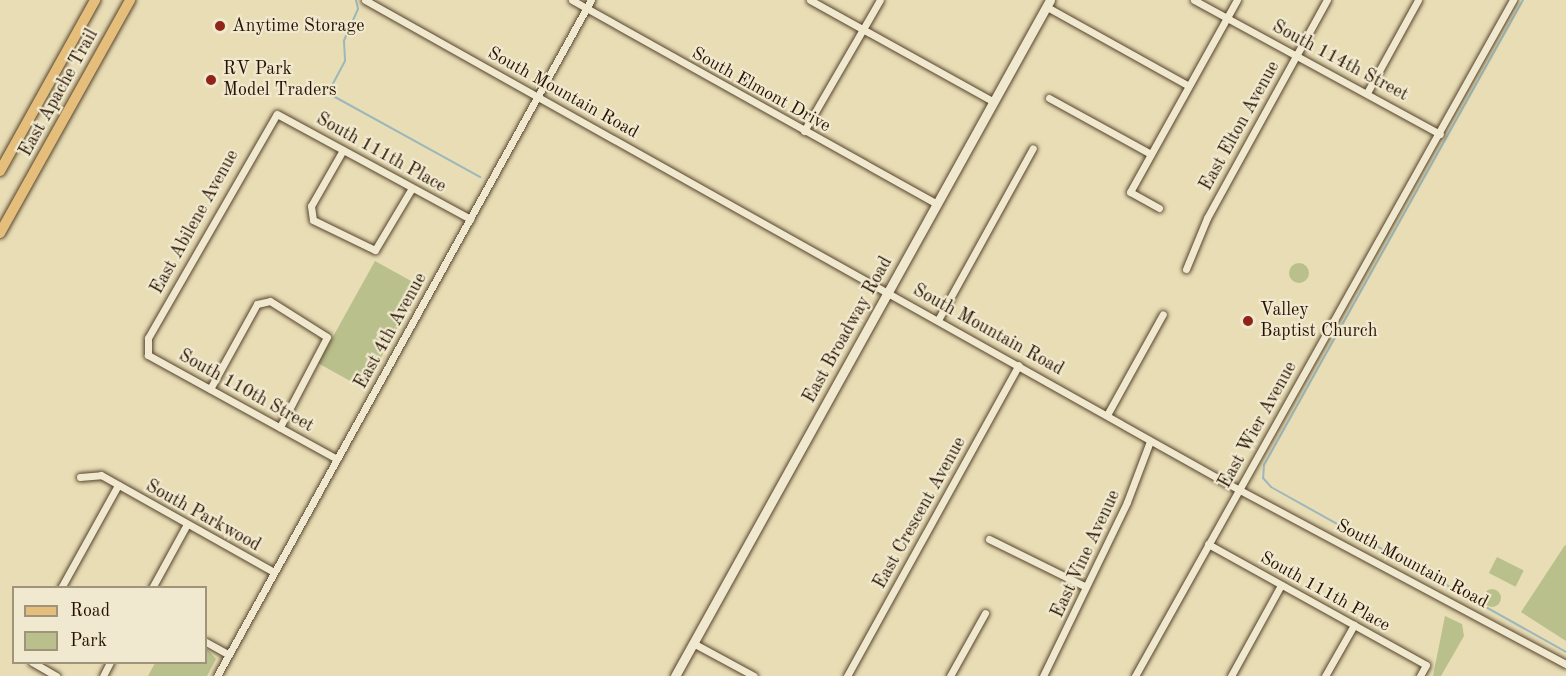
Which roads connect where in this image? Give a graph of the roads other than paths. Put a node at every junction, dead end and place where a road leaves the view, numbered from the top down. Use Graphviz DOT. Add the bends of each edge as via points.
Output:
graph roads {
  1 [pos="94,0"];
  2 [pos="130,0"];
  3 [pos="365,0"];
  4 [pos="572,0"];
  5 [pos="591,0"];
  6 [pos="810,0"];
  7 [pos="880,0"];
  8 [pos="1194,0"];
  9 [pos="1237,0"];
  10 [pos="1327,0"];
  11 [pos="1418,0"];
  12 [pos="1513,0"];
  13 [pos="1049,3"];
  14 [pos="587,8"];
  15 [pos="1227,18"];
  16 [pos="863,30"];
  17 [pos="1296,57"];
  18 [pos="1189,86"];
  19 [pos="1368,91"];
  20 [pos="538,96"];
  21 [pos="1049,98"];
  22 [pos="994,102"];
  23 [pos="277,114"];
  24 [pos="804,131"];
  25 [pos="1440,134"];
  26 [pos="1033,148"];
  27 [pos="343,150"];
  28 [pos="1151,154"];
  29 [pos="0,171"];
  30 [pos="412,188"];
  31 [pos="937,204"];
  32 [pos="1159,208"];
  33 [pos="470,219"];
  34 [pos="0,232"];
  35 [pos="1186,269"];
  36 [pos="888,292"];
  37 [pos="1163,314"];
  38 [pos="938,320"];
  39 [pos="145,347"];
  40 [pos="1019,365"];
  41 [pos="210,389"];
  42 [pos="1107,415"];
  43 [pos="280,427"];
  44 [pos="1150,441"];
  45 [pos="337,459"];
  46 [pos="80,477"];
  47 [pos="118,485"];
  48 [pos="1239,488"];
  49 [pos="187,524"];
  50 [pos="989,539"];
  51 [pos="1208,544"];
  52 [pos="274,572"];
  53 [pos="1281,585"];
  54 [pos="62,586"];
  55 [pos="153,586"];
  56 [pos="1084,586"];
  57 [pos="985,613"];
  58 [pos="1354,625"];
  59 [pos="207,643"];
  60 [pos="693,643"];
  61 [pos="229,655"];
  62 [pos="34,664"];
  63 [pos="1566,664"];
  64 [pos="56,676"];
  65 [pos="217,676"];
  66 [pos="675,676"];
  67 [pos="754,676"];
  68 [pos="847,676"];
  69 [pos="950,676"];
  70 [pos="1043,676"];
  71 [pos="1135,676"];
  72 [pos="1231,676"];
  73 [pos="1325,676"];
  74 [pos="1420,676"];
  1 -- 29 [label="main road, East Apache Trail"];
  2 -- 34 [label="main road, East Apache Trail"];
  3 -- 20 [label="street, South Mountain Road"];
  4 -- 14 [label="street, South Elmont Drive"];
  5 -- 14 [label="street, East 4th Avenue"];
  6 -- 16 [label="street"];
  7 -- 16 [label="street"];
  8 -- 15 [label="street, South 114th Street"];
  9 -- 15 [label="street"];
  10 -- 17 [label="street, East Elton Avenue"];
  11 -- 19 [label="street"];
  12 -- 25 [label="street, East Wier Avenue"];
  13 -- 18 [label="street"];
  13 -- 22 [label="main road, East Broadway Road"];
  14 -- 20 [label="street, East 4th Avenue"];
  14 -- 24 [label="street, South Elmont Drive"];
  15 -- 17 [label="street, South 114th Street"];
  15 -- 18 [label="street"];
  16 -- 22 [label="street"];
  16 -- 24 [label="street"];
  17 -- 19 [label="street, South 114th Street"];
  17 -- 35 [label="street, East Elton Avenue" via="1207,218"];
  18 -- 28 [label="street"];
  19 -- 25 [label="street, South 114th Street"];
  20 -- 33 [label="street, East 4th Avenue"];
  20 -- 36 [label="street, South Mountain Road"];
  21 -- 28 [label="street"];
  22 -- 31 [label="main road, East Broadway Road"];
  23 -- 27 [label="street, South 111th Place"];
  23 -- 39 [label="street, East Abilene Avenue"];
  24 -- 31 [label="street, South Elmont Drive"];
  25 -- 48 [label="street, East Wier Avenue"];
  26 -- 38 [label="street"];
  27 -- 30 [label="street, South 111th Place"];
  27 -- 30 [label="street" via="310,214 375,250"];
  28 -- 32 [label="street" via="1130,192"];
  30 -- 33 [label="street, South 111th Place"];
  31 -- 36 [label="main road, East Broadway Road"];
  33 -- 45 [label="street, East 4th Avenue"];
  36 -- 38 [label="street, South Mountain Road"];
  36 -- 60 [label="main road, East Broadway Road"];
  37 -- 42 [label="street"];
  38 -- 40 [label="street, South Mountain Road"];
  39 -- 41 [label="street, South 110th Street" via="148,355"];
  40 -- 42 [label="street, South Mountain Road"];
  40 -- 68 [label="street, East Crescent Avenue"];
  41 -- 43 [label="street, South 110th Street"];
  41 -- 43 [label="street" via="263,301 327,337"];
  42 -- 44 [label="street, South Mountain Road"];
  43 -- 45 [label="street, South 110th Street"];
  44 -- 48 [label="street, South Mountain Road"];
  44 -- 56 [label="street, East Vine Avenue" via="1127,502"];
  45 -- 52 [label="street, East 4th Avenue"];
  46 -- 47 [label="street, South Parkwood" via="101,476"];
  47 -- 49 [label="street, South Parkwood"];
  47 -- 54 [label="street"];
  48 -- 51 [label="street, East Wier Avenue"];
  48 -- 63 [label="street, South Mountain Road"];
  49 -- 52 [label="street, South Parkwood"];
  49 -- 55 [label="street"];
  50 -- 56 [label="street"];
  51 -- 53 [label="street, South 111th Place"];
  51 -- 71 [label="street, East Wier Avenue"];
  52 -- 61 [label="street, East 4th Avenue"];
  53 -- 58 [label="street, South 111th Place"];
  53 -- 72 [label="street"];
  56 -- 70 [label="street, East Vine Avenue"];
  57 -- 69 [label="street"];
  58 -- 73 [label="street"];
  58 -- 74 [label="street, South 111th Place" via="1426,665"];
  59 -- 61 [label="street"];
  60 -- 66 [label="main road, East Broadway Road"];
  60 -- 67 [label="street"];
  61 -- 65 [label="street, East 4th Avenue"];
  62 -- 64 [label="street"];
}
